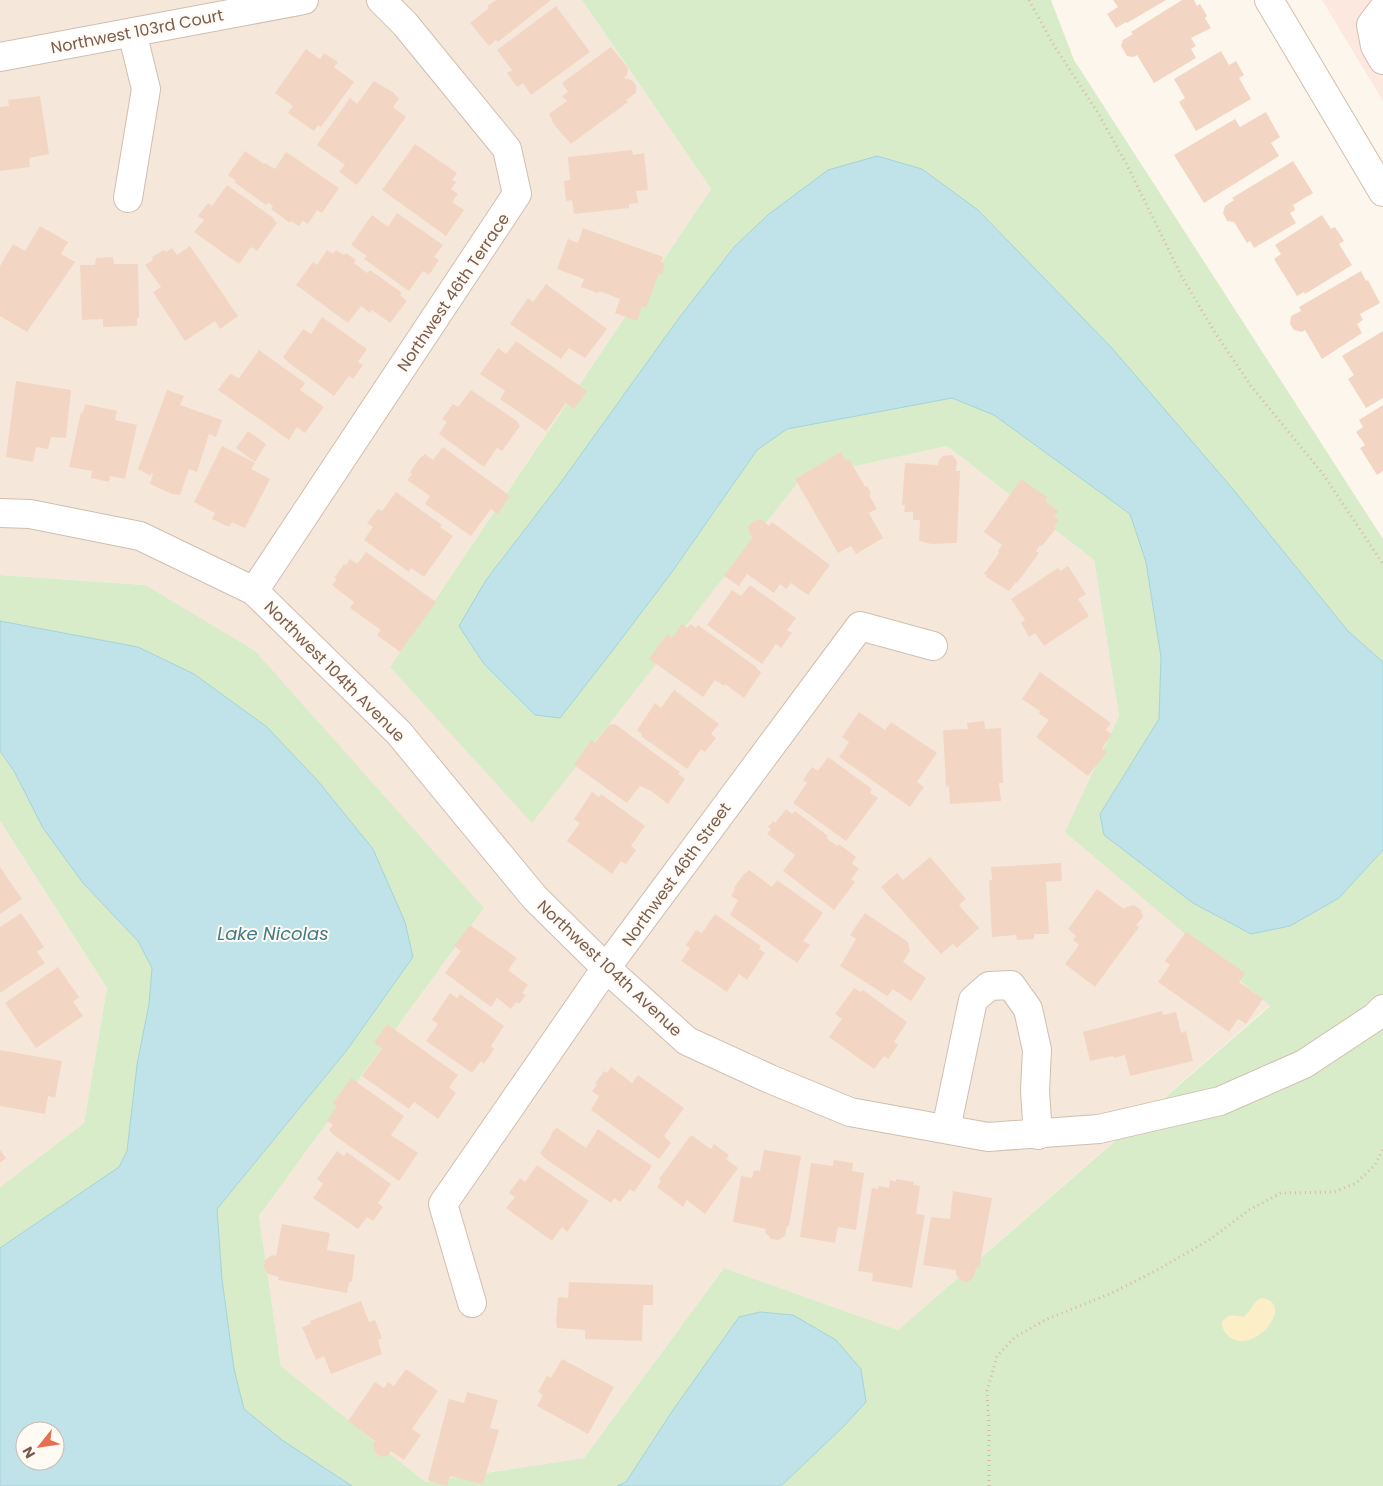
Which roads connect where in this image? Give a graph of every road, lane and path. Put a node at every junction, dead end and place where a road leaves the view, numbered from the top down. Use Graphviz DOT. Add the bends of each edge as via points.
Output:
graph roads {
  1 [pos="304,0"];
  2 [pos="381,0"];
  3 [pos="1029,0"];
  4 [pos="1269,0"];
  5 [pos="1383,9"];
  6 [pos="132,32"];
  7 [pos="0,57"];
  8 [pos="1383,60"];
  9 [pos="1383,192"];
  10 [pos="128,198"];
  11 [pos="0,513"];
  12 [pos="1383,564"];
  13 [pos="254,591"];
  14 [pos="934,646"];
  15 [pos="606,968"];
  16 [pos="1383,1009"];
  17 [pos="946,1129"];
  18 [pos="1038,1134"];
  19 [pos="1383,1149"];
  20 [pos="472,1302"];
  21 [pos="989,1486"];
  1 -- 6 [label="street, Northwest 103rd Court"];
  2 -- 13 [label="street, Northwest 46th Terrace" via="405,24 507,149 518,194"];
  3 -- 12 [label="path" via="1098,113 1182,278 1214,331 1251,386 1323,474"];
  4 -- 9 [label="street"];
  5 -- 8 [label="street" via="1371,25 1375,46"];
  6 -- 7 [label="street, Northwest 103rd Court"];
  6 -- 10 [label="street" via="146,89"];
  11 -- 13 [label="street, Northwest 104th Avenue" via="30,514 140,536"];
  13 -- 15 [label="street, Northwest 104th Avenue" via="400,732 535,898"];
  14 -- 15 [label="street, Northwest 46th Street" via="860,626"];
  15 -- 17 [label="street, Northwest 104th Avenue" via="687,1041 770,1080 850,1112"];
  15 -- 20 [label="street, Northwest 46th Street" via="443,1204"];
  16 -- 18 [label="street, Northwest 104th Avenue" via="1304,1064 1220,1101 1098,1129"];
  17 -- 18 [label="street, Northwest 104th Avenue" via="988,1137"];
  17 -- 18 [label="street" via="972,1000 989,986 1011,985 1028,1009 1037,1050"];
  19 -- 21 [label="path" via="1375,1165 1356,1183 1334,1192 1281,1193 1157,1270 1112,1293 1047,1319 1015,1337 997,1356 987,1391"];
}
